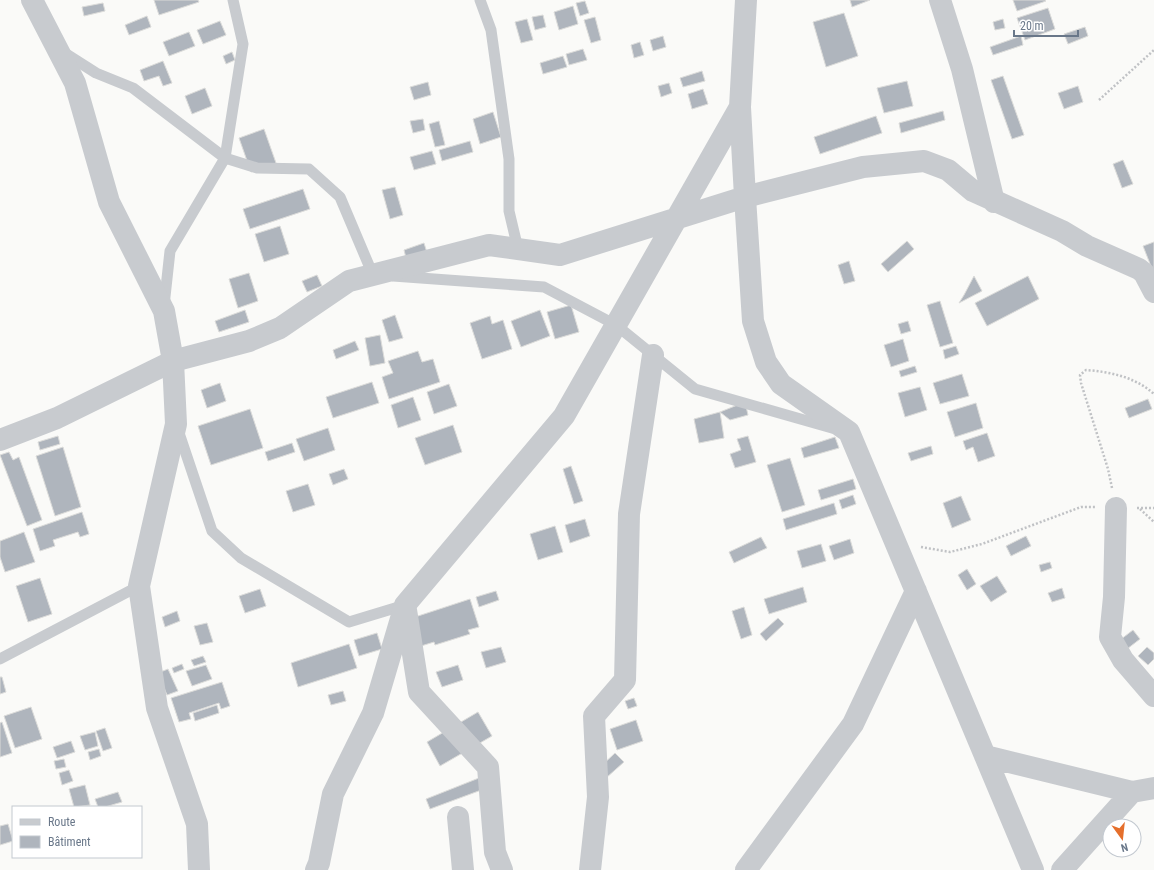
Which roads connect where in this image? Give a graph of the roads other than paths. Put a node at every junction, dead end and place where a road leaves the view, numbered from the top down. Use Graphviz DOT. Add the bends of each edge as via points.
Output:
graph roads {
  1 [pos="32,0"];
  2 [pos="233,0"];
  3 [pos="480,0"];
  4 [pos="746,0"];
  5 [pos="940,0"];
  6 [pos="58,49"];
  7 [pos="740,107"];
  8 [pos="225,158"];
  9 [pos="745,197"];
  10 [pos="994,202"];
  11 [pos="678,217"];
  12 [pos="518,249"];
  13 [pos="373,275"];
  14 [pos="1154,292"];
  15 [pos="164,311"];
  16 [pos="616,325"];
  17 [pos="653,355"];
  18 [pos="174,361"];
  19 [pos="176,424"];
  20 [pos="849,432"];
  21 [pos="0,440"];
  22 [pos="1116,508"];
  23 [pos="139,586"];
  24 [pos="916,591"];
  25 [pos="405,605"];
  26 [pos="0,659"];
  27 [pos="1154,696"];
  28 [pos="985,756"];
  29 [pos="1154,788"];
  30 [pos="1132,792"];
  31 [pos="458,817"];
  32 [pos="199,870"];
  33 [pos="316,870"];
  34 [pos="463,870"];
  35 [pos="502,870"];
  36 [pos="590,870"];
  37 [pos="746,870"];
  38 [pos="1033,870"];
  39 [pos="1062,870"];
  1 -- 6 [label="street"];
  2 -- 8 [label="lane" via="243,44"];
  3 -- 12 [label="lane" via="491,30 509,159 509,211"];
  4 -- 7 [label="street"];
  5 -- 10 [label="street" via="962,70"];
  6 -- 8 [label="lane" via="96,73 133,88"];
  6 -- 15 [label="street" via="75,83 109,202"];
  7 -- 9 [label="street"];
  7 -- 11 [label="street"];
  8 -- 13 [label="lane" via="257,168 309,169 340,197"];
  8 -- 15 [label="lane" via="170,251"];
  9 -- 10 [label="street" via="863,167 924,161 948,170 972,191"];
  9 -- 11 [label="street"];
  9 -- 20 [label="street" via="753,321 766,362 781,384"];
  10 -- 14 [label="street" via="1139,268"];
  11 -- 12 [label="street" via="560,255"];
  11 -- 16 [label="street"];
  12 -- 13 [label="street" via="489,245"];
  13 -- 16 [label="lane" via="544,288"];
  13 -- 18 [label="street" via="349,281 280,328 249,341"];
  15 -- 18 [label="street"];
  16 -- 17 [label="lane"];
  16 -- 25 [label="street" via="564,416"];
  17 -- 20 [label="lane" via="695,389"];
  17 -- 36 [label="street" via="629,514 626,680 594,716 598,797"];
  18 -- 19 [label="street"];
  18 -- 21 [label="street" via="57,418"];
  19 -- 23 [label="street"];
  19 -- 25 [label="lane" via="212,531 241,558 349,622"];
  20 -- 24 [label="street"];
  22 -- 27 [label="street" via="1114,597 1110,637 1123,660"];
  23 -- 26 [label="lane"];
  23 -- 32 [label="street" via="157,708 197,824"];
  24 -- 28 [label="street"];
  24 -- 37 [label="street" via="853,724"];
  25 -- 33 [label="street" via="372,713 333,794"];
  25 -- 35 [label="street" via="419,692 488,767 495,852"];
  28 -- 30 [label="street"];
  28 -- 38 [label="street"];
  29 -- 30 [label="street"];
  30 -- 39 [label="street"];
  31 -- 34 [label="street"];
}
